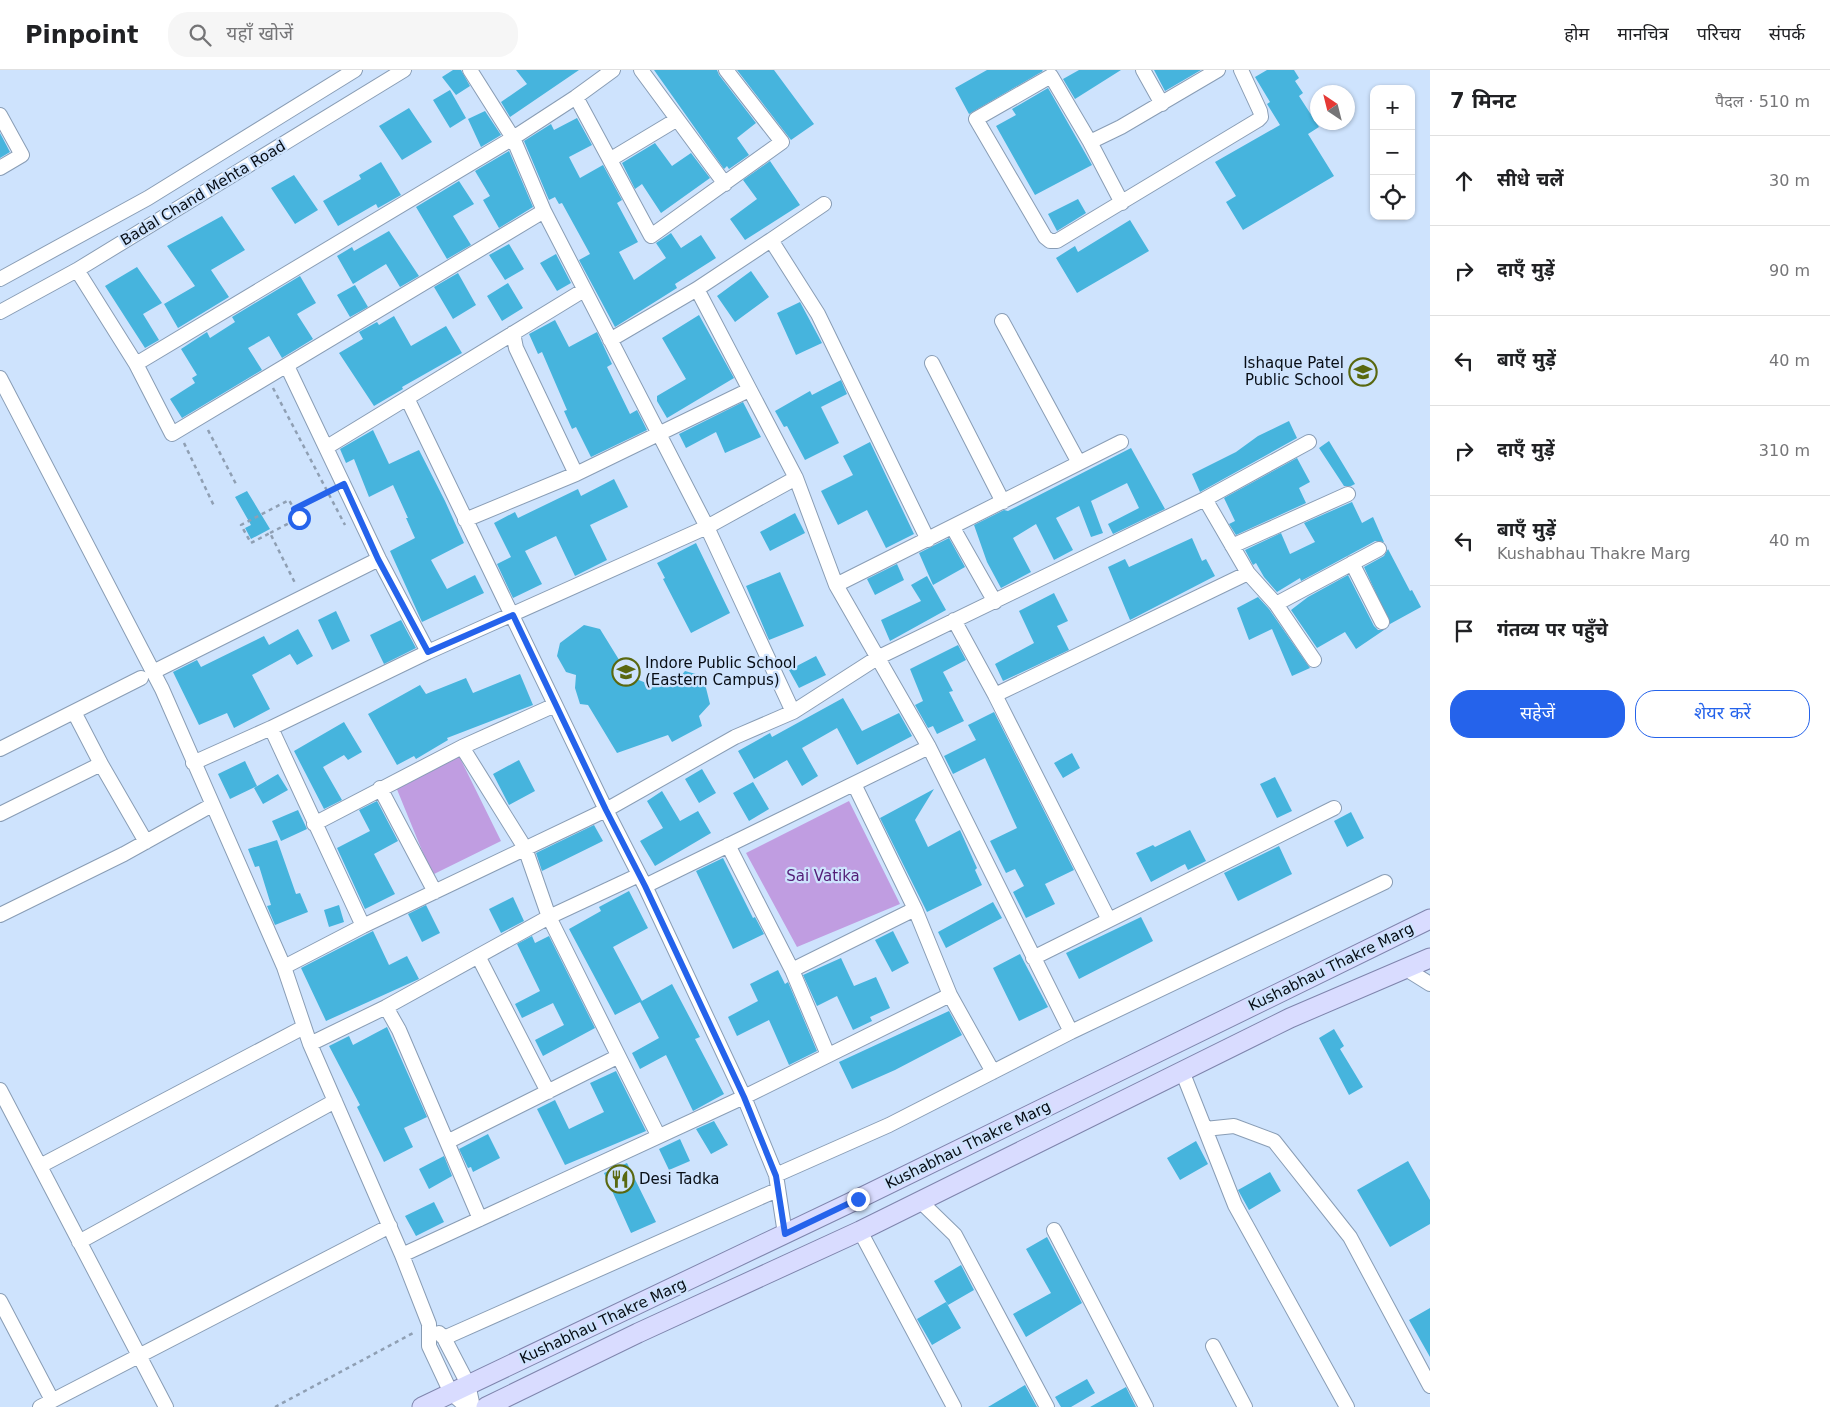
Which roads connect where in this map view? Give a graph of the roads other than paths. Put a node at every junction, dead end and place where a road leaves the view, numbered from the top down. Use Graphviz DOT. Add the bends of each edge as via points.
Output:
graph roads {
  1 [pos="355,70"];
  2 [pos="404,70"];
  3 [pos="470,70"];
  4 [pos="613,70"];
  5 [pos="641,70"];
  6 [pos="726,70"];
  7 [pos="1143,70"];
  8 [pos="1218,70"];
  9 [pos="1241,70"];
  10 [pos="576,97"];
  11 [pos="1162,104"];
  12 [pos="0,115"];
  13 [pos="676,120"];
  14 [pos="513,138"];
  15 [pos="1090,142"];
  16 [pos="611,159"];
  17 [pos="0,168"];
  18 [pos="725,184"];
  19 [pos="1122,203"];
  20 [pos="824,204"];
  21 [pos="544,211"];
  22 [pos="771,240"];
  23 [pos="77,270"];
  24 [pos="0,279"];
  25 [pos="697,289"];
  26 [pos="584,290"];
  27 [pos="2,306"];
  28 [pos="1002,321"];
  29 [pos="513,333"];
  30 [pos="610,340"];
  31 [pos="932,363"];
  32 [pos="136,364"];
  33 [pos="287,366"];
  34 [pos="0,378"];
  35 [pos="749,390"];
  36 [pos="407,398"];
  37 [pos="660,433"];
  38 [pos="1121,442"];
  39 [pos="1309,442"];
  40 [pos="327,447"];
  41 [pos="1080,463"];
  42 [pos="576,474"];
  43 [pos="796,478"];
  44 [pos="1348,494"];
  45 [pos="1205,499"];
  46 [pos="1003,502"];
  47 [pos="465,520"];
  48 [pos="707,527"];
  49 [pos="953,528"];
  50 [pos="928,540"];
  51 [pos="1232,546"];
  52 [pos="1379,549"];
  53 [pos="378,559"];
  54 [pos="1352,563"];
  55 [pos="1248,573"];
  56 [pos="836,585"];
  57 [pos="994,602"];
  58 [pos="1276,604"];
  59 [pos="513,615"];
  60 [pos="954,620"];
  61 [pos="1382,622"];
  62 [pos="428,652"];
  63 [pos="877,658"];
  64 [pos="1314,660"];
  65 [pos="147,675"];
  66 [pos="995,695"];
  67 [pos="555,705"];
  68 [pos="74,712"];
  69 [pos="793,712"];
  70 [pos="272,728"];
  71 [pos="462,747"];
  72 [pos="929,747"];
  73 [pos="0,749"];
  74 [pos="193,762"];
  75 [pos="101,764"];
  76 [pos="854,784"];
  77 [pos="380,788"];
  78 [pos="212,805"];
  79 [pos="1334,808"];
  80 [pos="606,810"];
  81 [pos="0,814"];
  82 [pos="314,824"];
  83 [pos="146,842"];
  84 [pos="728,845"];
  85 [pos="525,848"];
  86 [pos="642,880"];
  87 [pos="1385,882"];
  88 [pos="435,892"];
  89 [pos="915,909"];
  90 [pos="0,915"];
  91 [pos="549,917"];
  92 [pos="1430,919"];
  93 [pos="1109,920"];
  94 [pos="362,926"];
  95 [pos="478,956"];
  96 [pos="1033,958"];
  97 [pos="1430,958"];
  98 [pos="284,967"];
  99 [pos="1406,969"];
  100 [pos="792,970"];
  101 [pos="1430,984"];
  102 [pos="950,995"];
  103 [pos="386,1006"];
  104 [pos="304,1027"];
  105 [pos="1071,1032"];
  106 [pos="310,1044"];
  107 [pos="828,1055"];
  108 [pos="618,1057"];
  109 [pos="1182,1071"];
  110 [pos="992,1072"];
  111 [pos="0,1090"];
  112 [pos="548,1092"];
  113 [pos="744,1097"];
  114 [pos="335,1102"];
  115 [pos="1205,1129"];
  116 [pos="658,1135"];
  117 [pos="447,1142"];
  118 [pos="40,1166"];
  119 [pos="776,1176"];
  120 [pos="777,1190"];
  121 [pos="921,1202"];
  122 [pos="480,1219"];
  123 [pos="390,1226"];
  124 [pos="1054,1230"];
  125 [pos="860,1231"];
  126 [pos="785,1234"];
  127 [pos="80,1242"];
  128 [pos="402,1255"];
  129 [pos="0,1301"];
  130 [pos="429,1324"];
  131 [pos="444,1338"];
  132 [pos="1213,1346"];
  133 [pos="138,1354"];
  134 [pos="1425,1363"];
  135 [pos="468,1384"];
  136 [pos="1430,1386"];
  137 [pos="451,1393"];
  138 [pos="52,1400"];
  139 [pos="40,1407"];
  140 [pos="166,1407"];
  141 [pos="422,1407"];
  142 [pos="467,1407"];
  143 [pos="473,1407"];
  144 [pos="486,1407"];
  145 [pos="954,1407"];
  146 [pos="1047,1407"];
  147 [pos="1146,1407"];
  148 [pos="1245,1407"];
  149 [pos="1347,1407"];
  1 -- 24 [label="street" via="140,202"];
  2 -- 23 [label="street, Badal Chand Mehta Road"];
  3 -- 14 [label="street"];
  4 -- 10 [label="street"];
  5 -- 13 [label="street"];
  6 -- 18 [label="street" via="782,142"];
  7 -- 11 [label="street"];
  8 -- 11 [label="street"];
  9 -- 19 [label="street" via="1261,117"];
  10 -- 14 [label="street"];
  10 -- 16 [label="street"];
  11 -- 15 [label="street"];
  12 -- 17 [label="street" via="22,155"];
  13 -- 16 [label="street"];
  13 -- 18 [label="street"];
  14 -- 21 [label="street"];
  14 -- 32 [label="street"];
  15 -- 19 [label="street"];
  15 -- 19 [label="street" via="1051,76 976,120 1050,241 1057,241"];
  16 -- 18 [label="street" via="651,236"];
  20 -- 22 [label="street"];
  21 -- 26 [label="street"];
  21 -- 33 [label="street"];
  22 -- 25 [label="street"];
  22 -- 50 [label="street" via="818,314"];
  23 -- 27 [label="street, Badal Chand Mehta Road"];
  23 -- 32 [label="street"];
  25 -- 30 [label="street"];
  25 -- 35 [label="street"];
  26 -- 29 [label="street"];
  26 -- 30 [label="street"];
  28 -- 41 [label="street"];
  29 -- 36 [label="street"];
  29 -- 42 [label="street" via="516,348"];
  30 -- 37 [label="street"];
  31 -- 46 [label="street"];
  32 -- 33 [label="street" via="172,434"];
  33 -- 40 [label="street"];
  34 -- 65 [label="street"];
  35 -- 37 [label="street"];
  35 -- 43 [label="street"];
  36 -- 40 [label="street"];
  36 -- 47 [label="street"];
  37 -- 42 [label="street"];
  37 -- 48 [label="street"];
  38 -- 41 [label="street"];
  39 -- 45 [label="street"];
  40 -- 53 [label="street"];
  41 -- 46 [label="street"];
  42 -- 47 [label="street"];
  43 -- 48 [label="street"];
  43 -- 56 [label="street"];
  44 -- 51 [label="street"];
  45 -- 51 [label="street"];
  45 -- 57 [label="street"];
  46 -- 49 [label="street"];
  47 -- 59 [label="street"];
  48 -- 59 [label="street"];
  48 -- 69 [label="street"];
  49 -- 50 [label="street"];
  49 -- 57 [label="street"];
  50 -- 56 [label="street"];
  51 -- 55 [label="street"];
  52 -- 54 [label="street"];
  53 -- 62 [label="street"];
  53 -- 65 [label="street"];
  54 -- 58 [label="street"];
  54 -- 61 [label="street"];
  55 -- 58 [label="street"];
  55 -- 66 [label="street"];
  56 -- 63 [label="street"];
  57 -- 60 [label="street"];
  58 -- 64 [label="street"];
  59 -- 62 [label="street"];
  59 -- 67 [label="street"];
  60 -- 63 [label="street"];
  60 -- 66 [label="street"];
  62 -- 70 [label="street"];
  63 -- 69 [label="street"];
  63 -- 72 [label="street"];
  65 -- 68 [label="street"];
  65 -- 74 [label="street"];
  66 -- 93 [label="street"];
  67 -- 71 [label="street"];
  67 -- 80 [label="street"];
  68 -- 73 [label="street"];
  68 -- 75 [label="street"];
  69 -- 80 [label="street" via="735,737"];
  70 -- 74 [label="street"];
  70 -- 82 [label="street"];
  71 -- 77 [label="street"];
  71 -- 85 [label="street"];
  72 -- 76 [label="street"];
  72 -- 96 [label="street"];
  74 -- 78 [label="street"];
  75 -- 81 [label="street"];
  75 -- 83 [label="street"];
  76 -- 84 [label="street"];
  76 -- 89 [label="street"];
  77 -- 82 [label="street"];
  77 -- 88 [label="street"];
  78 -- 83 [label="street"];
  78 -- 98 [label="street"];
  79 -- 93 [label="street"];
  80 -- 85 [label="street"];
  80 -- 86 [label="street"];
  82 -- 94 [label="street"];
  83 -- 90 [label="street"];
  84 -- 86 [label="street"];
  84 -- 100 [label="street"];
  85 -- 88 [label="street"];
  85 -- 91 [label="street"];
  86 -- 91 [label="street"];
  86 -- 113 [label="street"];
  87 -- 105 [label="street"];
  88 -- 94 [label="street"];
  89 -- 100 [label="street"];
  89 -- 102 [label="street"];
  91 -- 95 [label="street"];
  91 -- 108 [label="street"];
  92 -- 126 [label="main road, Kushabhau Thakre Marg"];
  93 -- 96 [label="street"];
  94 -- 98 [label="street"];
  95 -- 103 [label="street"];
  95 -- 112 [label="street"];
  96 -- 105 [label="street"];
  97 -- 99 [label="main road, Kushabhau Thakre Marg"];
  98 -- 104 [label="street"];
  99 -- 101 [label="street"];
  99 -- 109 [label="main road, Kushabhau Thakre Marg" via="1290,1018"];
  100 -- 107 [label="street"];
  102 -- 107 [label="street"];
  102 -- 110 [label="street"];
  103 -- 106 [label="street"];
  103 -- 117 [label="street"];
  104 -- 106 [label="street"];
  104 -- 118 [label="street"];
  105 -- 110 [label="street"];
  106 -- 114 [label="street"];
  107 -- 113 [label="street"];
  108 -- 112 [label="street"];
  108 -- 116 [label="street"];
  109 -- 115 [label="street"];
  109 -- 121 [label="main road, Kushabhau Thakre Marg"];
  110 -- 119 [label="street" via="889,1126"];
  111 -- 118 [label="street"];
  112 -- 117 [label="street"];
  113 -- 116 [label="street"];
  113 -- 119 [label="street"];
  114 -- 123 [label="street"];
  114 -- 127 [label="street"];
  115 -- 134 [label="street" via="1234,1126 1274,1141 1350,1237"];
  115 -- 149 [label="street" via="1235,1205"];
  116 -- 122 [label="street"];
  117 -- 122 [label="street"];
  118 -- 127 [label="street"];
  119 -- 120 [label="street"];
  120 -- 126 [label="street"];
  120 -- 131 [label="street"];
  121 -- 125 [label="main road, Kushabhau Thakre Marg"];
  121 -- 146 [label="street" via="954,1236"];
  122 -- 128 [label="street"];
  123 -- 128 [label="street"];
  123 -- 133 [label="street" via="155,1349"];
  124 -- 147 [label="street"];
  125 -- 144 [label="main road, Kushabhau Thakre Marg" via="638,1332"];
  125 -- 145 [label="street"];
  126 -- 135 [label="main road, Kushabhau Thakre Marg"];
  127 -- 133 [label="street"];
  128 -- 130 [label="street"];
  129 -- 138 [label="street"];
  130 -- 131 [label="street"];
  130 -- 137 [label="street" via="429,1346"];
  131 -- 135 [label="street"];
  132 -- 148 [label="street"];
  133 -- 138 [label="street"];
  133 -- 140 [label="street"];
  134 -- 136 [label="street"];
  135 -- 137 [label="main road, Kushabhau Thakre Marg"];
  135 -- 143 [label="street"];
  137 -- 141 [label="main road, Kushabhau Thakre Marg"];
  137 -- 142 [label="street"];
  138 -- 139 [label="street"];
}
